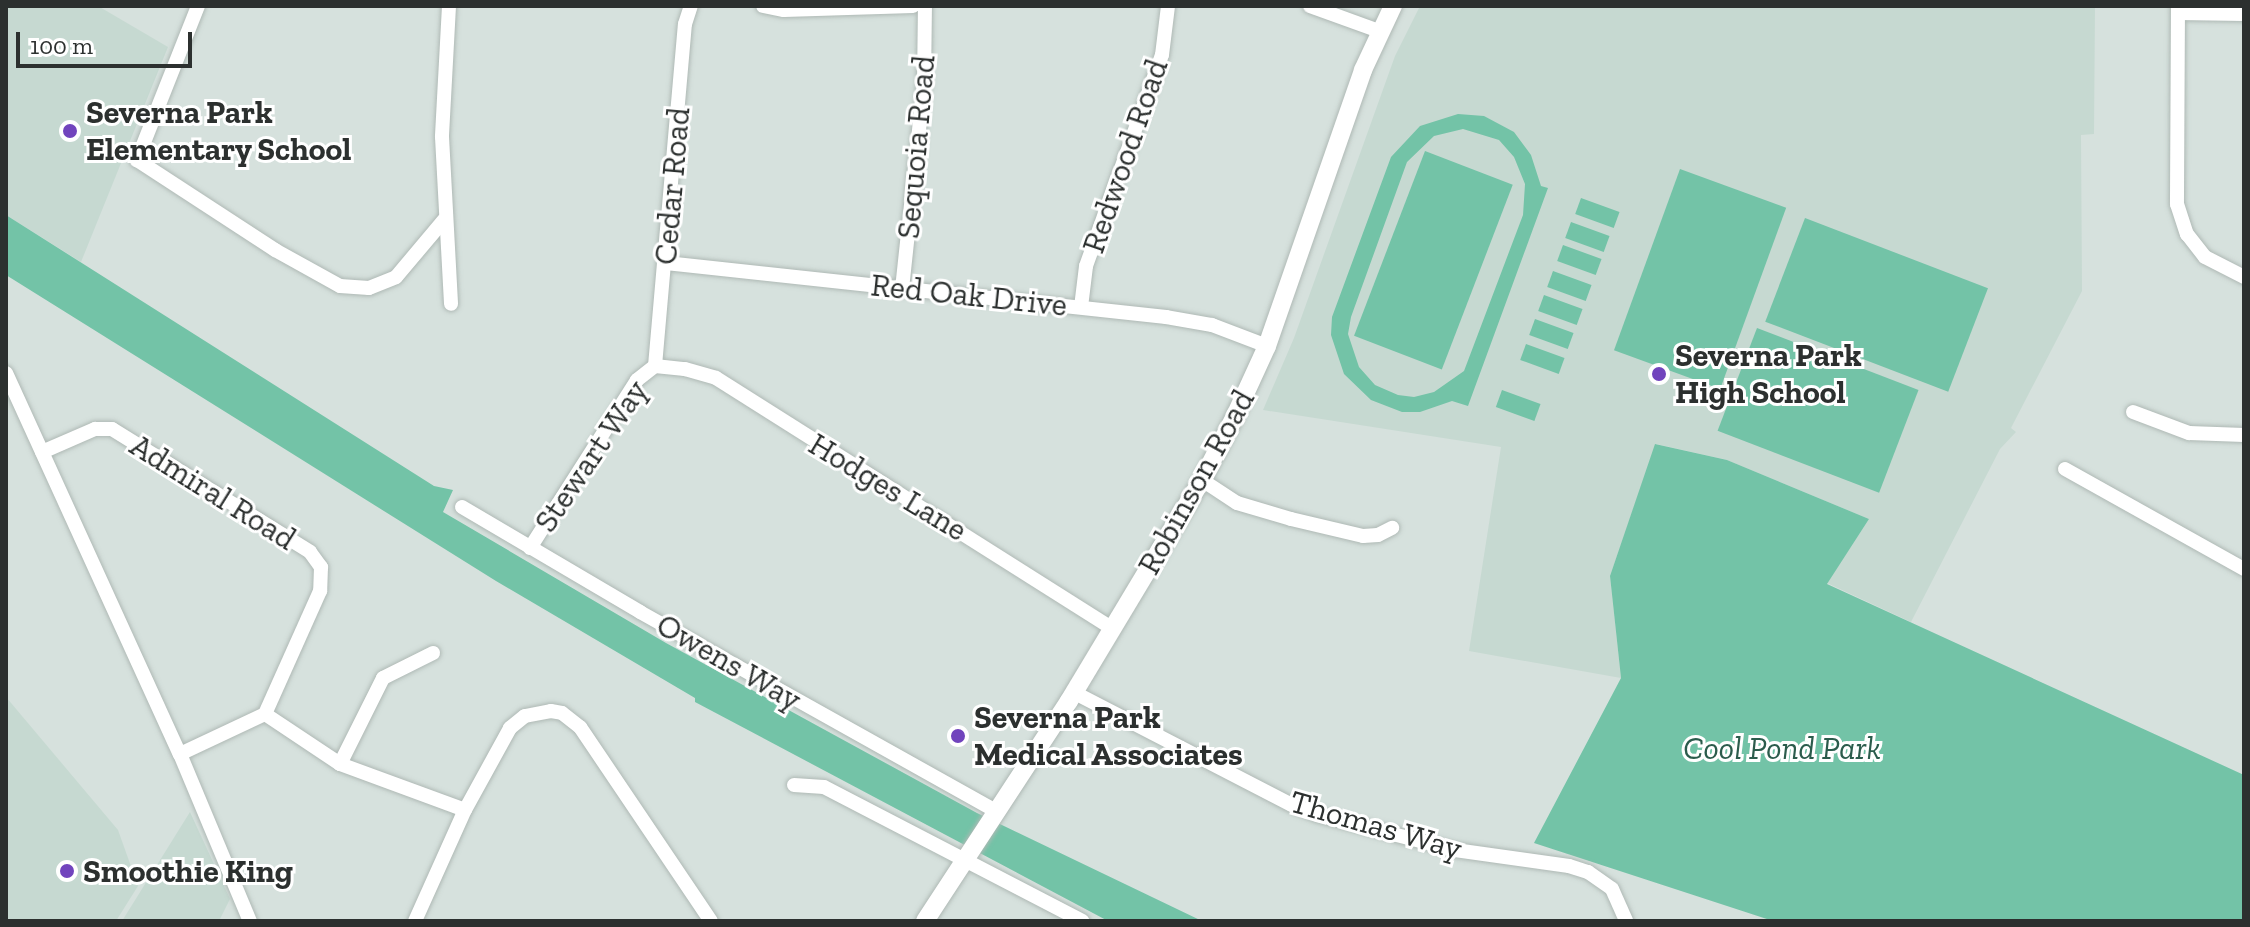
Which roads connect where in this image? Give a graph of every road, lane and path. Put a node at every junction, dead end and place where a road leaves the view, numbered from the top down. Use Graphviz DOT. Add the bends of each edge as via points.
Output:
graph roads {
  1 [pos="198,6"];
  2 [pos="449,6"];
  3 [pos="691,6"];
  4 [pos="763,6"];
  5 [pos="913,6"];
  6 [pos="925,6"];
  7 [pos="1168,6"];
  8 [pos="1310,6"];
  9 [pos="1393,6"];
  10 [pos="2178,9"];
  11 [pos="2244,14"];
  12 [pos="1379,31"];
  13 [pos="444,220"];
  14 [pos="666,263"];
  15 [pos="2244,277"];
  16 [pos="902,289"];
  17 [pos="451,304"];
  18 [pos="1081,307"];
  19 [pos="1267,346"];
  20 [pos="655,366"];
  21 [pos="6,373"];
  22 [pos="2133,412"];
  23 [pos="2244,435"];
  24 [pos="42,452"];
  25 [pos="2065,469"];
  26 [pos="1202,480"];
  27 [pos="462,507"];
  28 [pos="1392,528"];
  29 [pos="530,548"];
  30 [pos="2244,569"];
  31 [pos="1113,629"];
  32 [pos="433,653"];
  33 [pos="1075,693"];
  34 [pos="265,714"];
  35 [pos="180,754"];
  36 [pos="340,764"];
  37 [pos="794,785"];
  38 [pos="465,810"];
  39 [pos="998,812"];
  40 [pos="966,861"];
  41 [pos="250,921"];
  42 [pos="415,921"];
  43 [pos="711,921"];
  44 [pos="925,921"];
  45 [pos="1082,921"];
  46 [pos="1626,921"];
  1 -- 13 [label="street" via="137,160 340,286 369,288 396,277"];
  2 -- 13 [label="street"];
  3 -- 14 [label="street, Cedar Road" via="685,24"];
  4 -- 5 [label="street"];
  6 -- 16 [label="street, Sequoia Road" via="924,84"];
  7 -- 18 [label="street, Redwood Road" via="1162,55 1086,266"];
  8 -- 12 [label="street"];
  9 -- 12 [label="main road, Robinson Road"];
  10 -- 11 [label="street"];
  10 -- 15 [label="street" via="2177,204 2187,234 2205,257"];
  12 -- 19 [label="main road, Robinson Road"];
  13 -- 17 [label="street"];
  14 -- 16 [label="street, Red Oak Drive"];
  14 -- 20 [label="street, Cedar Road"];
  16 -- 18 [label="street, Red Oak Drive"];
  18 -- 19 [label="street, Red Oak Drive" via="1212,325"];
  19 -- 26 [label="main road, Robinson Road"];
  20 -- 29 [label="street, Stewart Way" via="637,380"];
  20 -- 31 [label="street, Hodges Lane" via="716,378"];
  21 -- 24 [label="street"];
  22 -- 23 [label="street" via="2189,433"];
  24 -- 34 [label="street, Admiral Road" via="95,429 112,429 315,556 321,567 320,591"];
  24 -- 35 [label="street"];
  25 -- 30 [label="street"];
  26 -- 28 [label="street" via="1237,503 1291,519 1363,536"];
  26 -- 31 [label="main road, Robinson Road"];
  27 -- 29 [label="street, Owens Way"];
  29 -- 39 [label="street, Owens Way"];
  31 -- 33 [label="main road, Robinson Road"];
  32 -- 36 [label="street" via="383,678"];
  33 -- 39 [label="main road, Robinson Road"];
  33 -- 46 [label="street, Thomas Way" via="1318,815 1455,850 1588,872 1612,889"];
  34 -- 35 [label="street"];
  34 -- 36 [label="street"];
  35 -- 41 [label="street"];
  36 -- 38 [label="street"];
  37 -- 40 [label="street" via="824,787"];
  38 -- 42 [label="street"];
  38 -- 43 [label="street" via="510,728 536,713 562,713 580,727"];
  39 -- 40 [label="main road, Robinson Road"];
  40 -- 44 [label="main road, Robinson Road"];
  40 -- 45 [label="street"];
}
